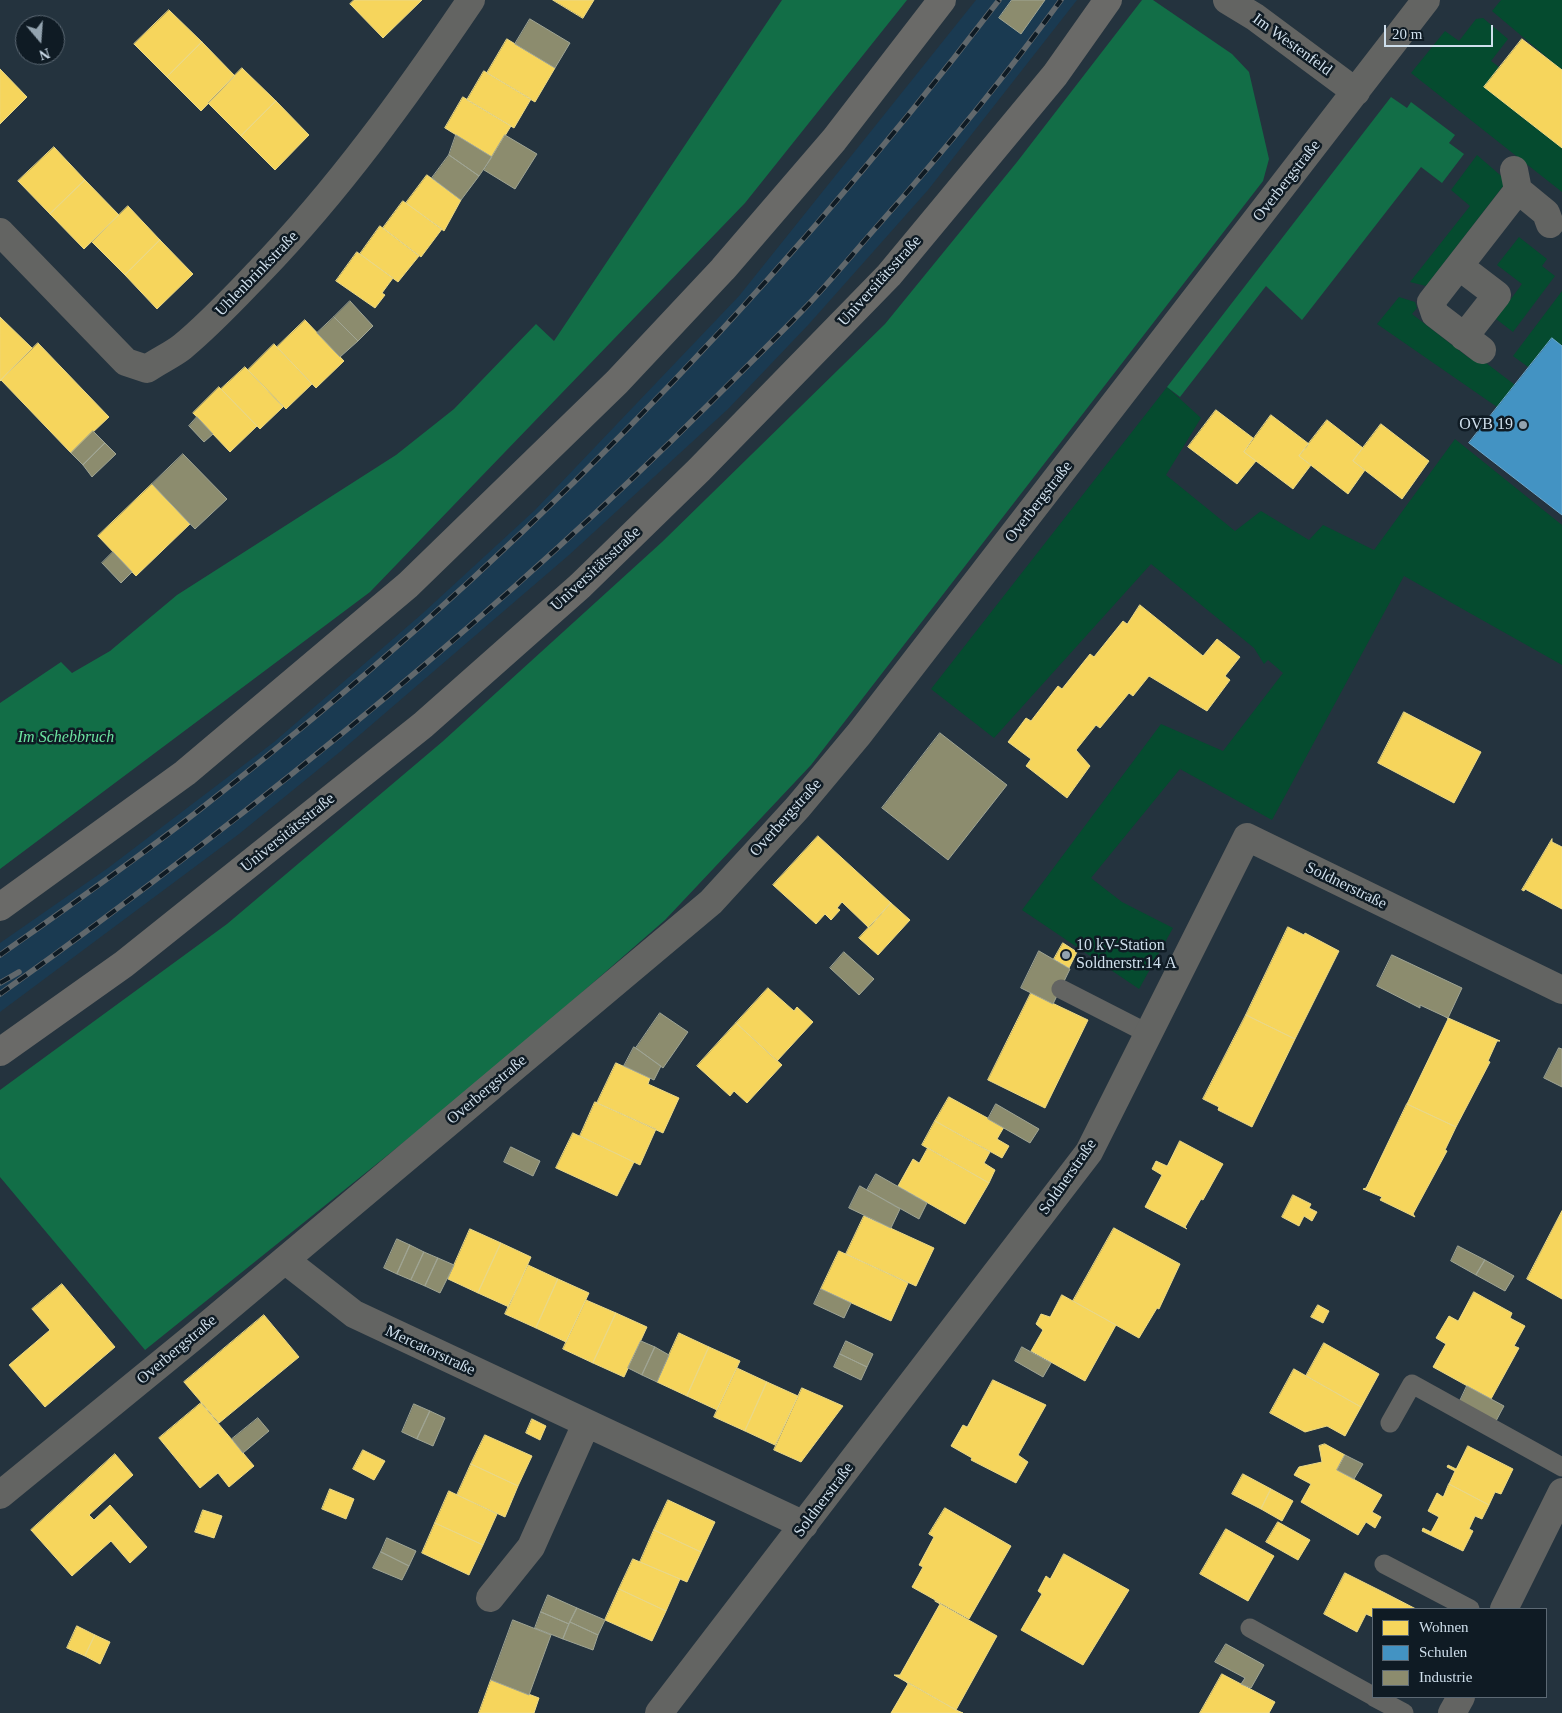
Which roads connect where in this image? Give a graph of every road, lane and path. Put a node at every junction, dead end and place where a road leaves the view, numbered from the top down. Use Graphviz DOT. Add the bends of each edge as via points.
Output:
graph roads {
  1 [pos="472,0"];
  2 [pos="942,0"];
  3 [pos="1108,0"];
  4 [pos="1227,0"];
  5 [pos="1426,0"];
  6 [pos="1356,92"];
  7 [pos="1550,224"];
  8 [pos="0,232"];
  9 [pos="1459,266"];
  10 [pos="0,907"];
  11 [pos="1061,990"];
  12 [pos="1562,990"];
  13 [pos="1149,1034"];
  14 [pos="0,1052"];
  15 [pos="285,1260"];
  16 [pos="1390,1423"];
  17 [pos="586,1424"];
  18 [pos="1562,1467"];
  19 [pos="1562,1492"];
  20 [pos="0,1496"];
  21 [pos="804,1525"];
  22 [pos="1384,1564"];
  23 [pos="490,1598"];
  24 [pos="1468,1608"];
  25 [pos="1504,1608"];
  26 [pos="1250,1628"];
  27 [pos="1372,1695"];
  28 [pos="1378,1698"];
  29 [pos="1460,1698"];
  30 [pos="659,1713"];
  31 [pos="1404,1713"];
  32 [pos="1452,1713"];
  1 -- 8 [label="street, Uhlenbrinkstraße" via="381,130 304,226 181,348 147,368 126,362"];
  2 -- 10 [label="highway" via="834,140 723,269 617,382 408,585 185,773"];
  3 -- 14 [label="highway, Universitätsstraße" via="1055,75 889,275 706,463 580,586 423,725 124,964"];
  4 -- 6 [label="street, Im Westenfeld"];
  5 -- 6 [label="street, Overbergstraße"];
  6 -- 15 [label="street, Overbergstraße" via="899,683 791,814 711,902"];
  7 -- 9 [label="street" via="1546,212 1519,195"];
  9 -- 9 [label="street" via="1497,295 1473,343 1435,314 1431,302"];
  11 -- 13 [label="lane"];
  12 -- 13 [label="street, Soldnerstraße" via="1247,837"];
  13 -- 21 [label="street, Soldnerstraße" via="1089,1152"];
  15 -- 17 [label="street, Mercatorstraße" via="354,1314"];
  15 -- 20 [label="street, Overbergstraße"];
  16 -- 18 [label="lane" via="1412,1384"];
  17 -- 21 [label="street, Mercatorstraße"];
  17 -- 23 [label="street" via="531,1547"];
  19 -- 25 [label="street"];
  21 -- 30 [label="street, Soldnerstraße"];
  22 -- 24 [label="lane"];
  26 -- 27 [label="lane"];
  28 -- 31 [label="lane"];
  29 -- 32 [label="street"];
}
